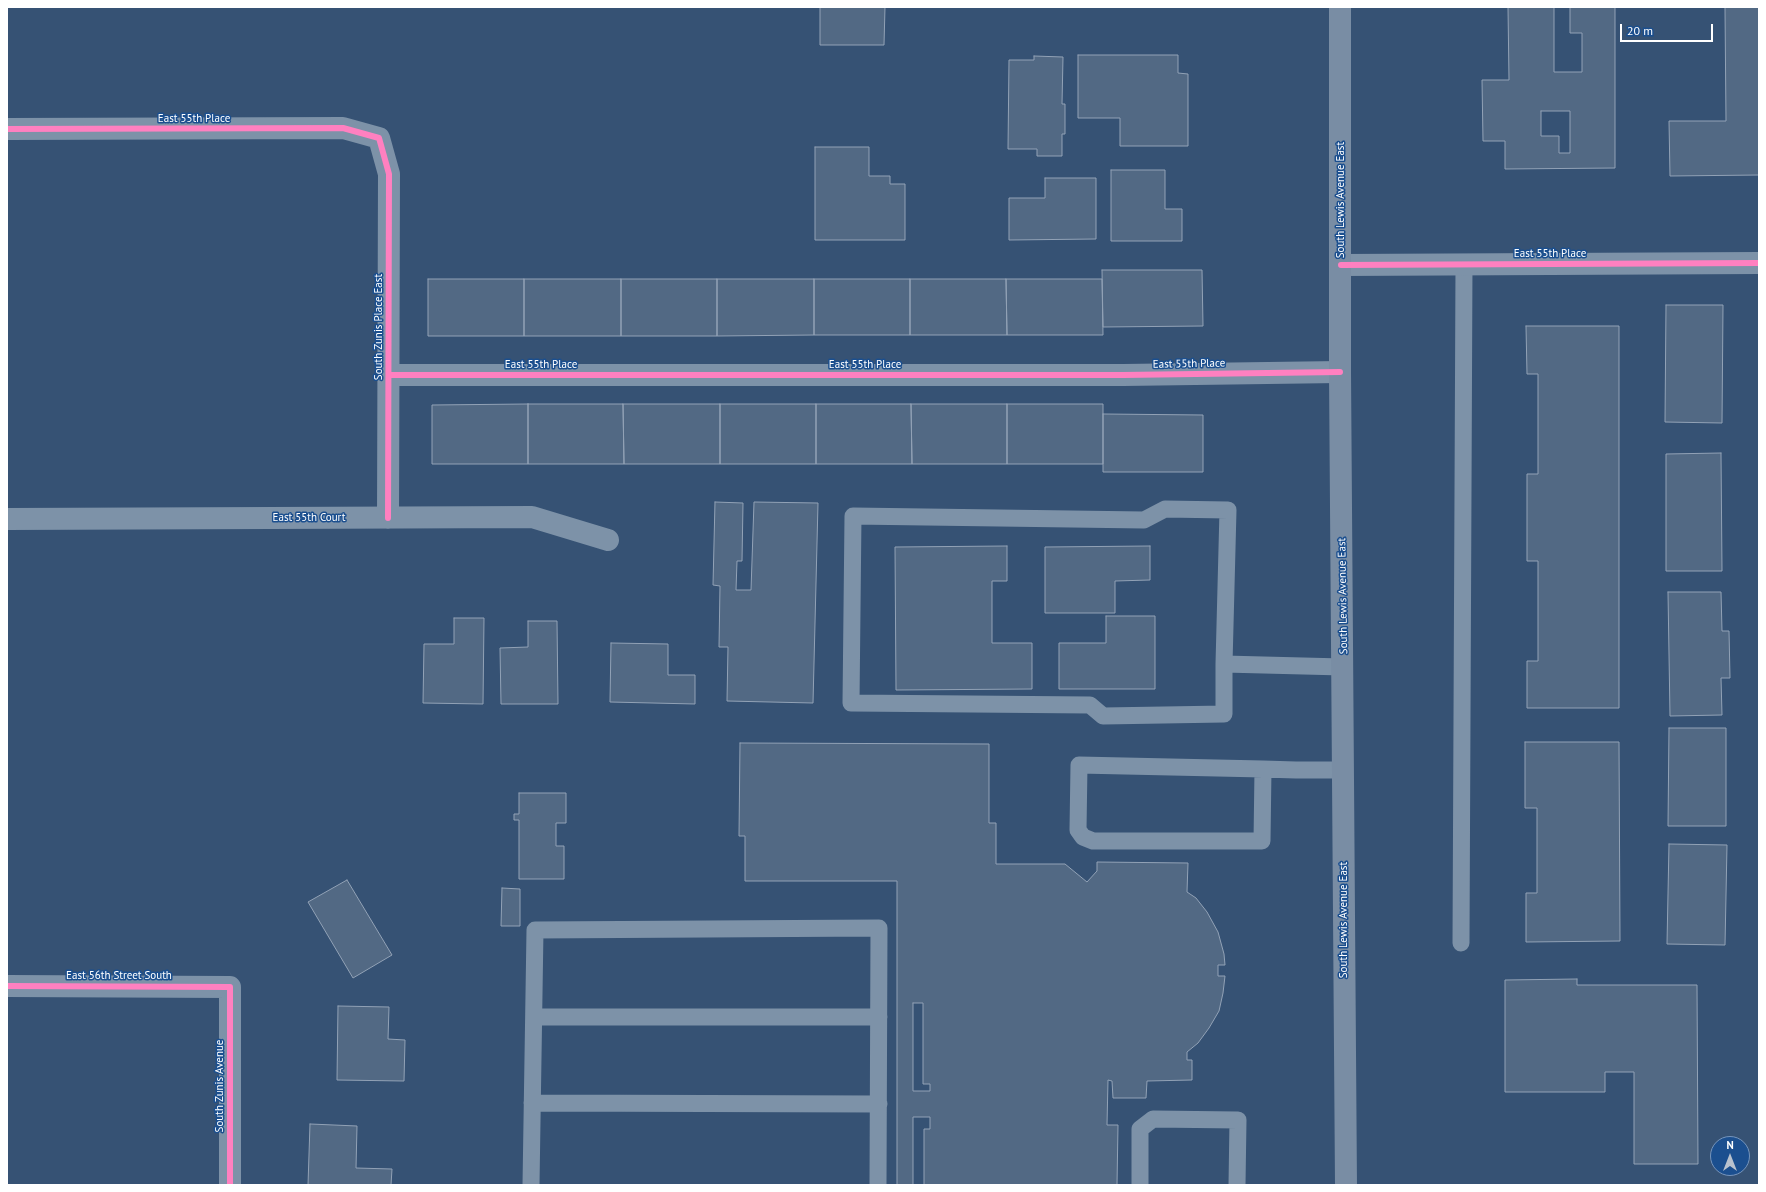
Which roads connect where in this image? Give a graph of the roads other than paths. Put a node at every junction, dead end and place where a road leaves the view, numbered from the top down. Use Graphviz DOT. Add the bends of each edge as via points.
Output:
graph roads {
  1 [pos="1340,7"];
  2 [pos="7,130"];
  3 [pos="379,138"];
  4 [pos="1759,263"];
  5 [pos="1464,264"];
  6 [pos="1341,265"];
  7 [pos="1340,372"];
  8 [pos="389,375"];
  9 [pos="388,518"];
  10 [pos="7,519"];
  11 [pos="608,540"];
  12 [pos="1224,664"];
  13 [pos="1343,667"];
  14 [pos="1263,768"];
  15 [pos="1343,770"];
  16 [pos="1461,943"];
  17 [pos="7,986"];
  18 [pos="230,987"];
  19 [pos="534,1017"];
  20 [pos="879,1017"];
  21 [pos="532,1103"];
  22 [pos="879,1104"];
  23 [pos="230,1185"];
  24 [pos="531,1185"];
  25 [pos="878,1185"];
  26 [pos="1140,1185"];
  27 [pos="1237,1185"];
  28 [pos="1346,1185"];
  1 -- 6 [label="main road, South Lewis Avenue East"];
  2 -- 3 [label="street, East 55th Place" via="343,128"];
  3 -- 8 [label="street, South Zunis Place East" via="389,174"];
  4 -- 5 [label="street, East 55th Place"];
  5 -- 6 [label="street, East 55th Place"];
  5 -- 16 [label="lane"];
  6 -- 7 [label="main road, South Lewis Avenue East"];
  7 -- 8 [label="street, East 55th Place" via="1123,375"];
  7 -- 13 [label="main road, South Lewis Avenue East"];
  8 -- 9 [label="street, South Zunis Place East"];
  9 -- 10 [label="street, East 55th Court"];
  9 -- 11 [label="street, East 55th Court" via="532,517"];
  12 -- 12 [label="lane" via="1228,510 1165,509 1144,520 853,516 851,703 1090,706 1103,716 1224,714"];
  12 -- 13 [label="lane"];
  13 -- 15 [label="main road, South Lewis Avenue East"];
  14 -- 14 [label="lane" via="1079,765 1078,830 1083,837 1093,841 1262,841"];
  14 -- 15 [label="lane"];
  15 -- 28 [label="main road, South Lewis Avenue East"];
  17 -- 18 [label="street, East 56th Street South"];
  18 -- 23 [label="street, South Zunis Avenue"];
  19 -- 20 [label="lane"];
  19 -- 20 [label="lane" via="535,930 879,928"];
  19 -- 21 [label="lane"];
  20 -- 22 [label="lane"];
  21 -- 22 [label="lane"];
  21 -- 24 [label="lane"];
  22 -- 25 [label="lane"];
  26 -- 27 [label="lane" via="1140,1129 1153,1120 1238,1120"];
}
